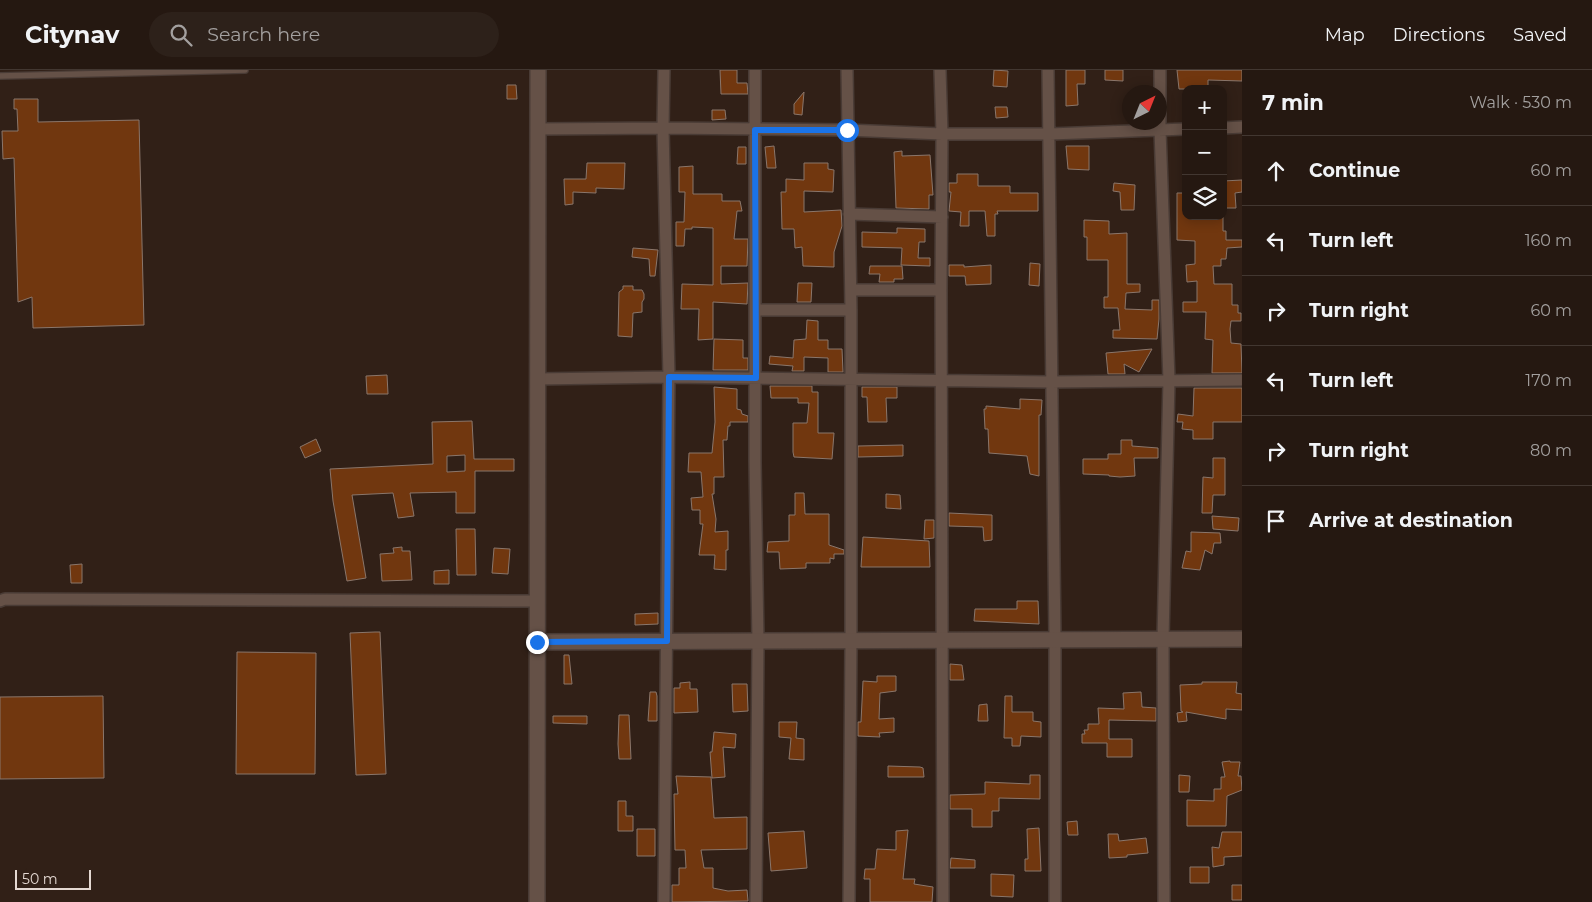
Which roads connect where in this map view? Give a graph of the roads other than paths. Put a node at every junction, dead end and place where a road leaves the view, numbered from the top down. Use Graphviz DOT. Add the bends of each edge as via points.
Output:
graph roads {
  1 [pos="246,70"];
  2 [pos="538,70"];
  3 [pos="664,70"];
  4 [pos="755,70"];
  5 [pos="847,70"];
  6 [pos="940,70"];
  7 [pos="1048,70"];
  8 [pos="1160,70"];
  9 [pos="0,76"];
  10 [pos="1160,85"];
  11 [pos="1242,127"];
  12 [pos="663,128"];
  13 [pos="1227,128"];
  14 [pos="538,129"];
  15 [pos="1182,129"];
  16 [pos="755,130"];
  17 [pos="847,130"];
  18 [pos="1160,130"];
  19 [pos="1167,130"];
  20 [pos="942,134"];
  21 [pos="1050,134"];
  22 [pos="849,214"];
  23 [pos="942,217"];
  24 [pos="851,290"];
  25 [pos="941,290"];
  26 [pos="755,310"];
  27 [pos="851,310"];
  28 [pos="669,377"];
  29 [pos="756,378"];
  30 [pos="850,378"];
  31 [pos="537,379"];
  32 [pos="941,380"];
  33 [pos="1169,380"];
  34 [pos="1242,380"];
  35 [pos="1051,382"];
  36 [pos="0,601"];
  37 [pos="537,601"];
  38 [pos="1163,639"];
  39 [pos="1242,639"];
  40 [pos="942,640"];
  41 [pos="1055,640"];
  42 [pos="667,641"];
  43 [pos="758,641"];
  44 [pos="851,641"];
  45 [pos="537,642"];
  46 [pos="537,902"];
  47 [pos="664,902"];
  48 [pos="756,902"];
  49 [pos="849,902"];
  50 [pos="943,902"];
  51 [pos="1055,902"];
  52 [pos="1164,902"];
  1 -- 9 [label="lane"];
  2 -- 14 [label="street"];
  3 -- 12 [label="street"];
  4 -- 16 [label="street"];
  5 -- 17 [label="street"];
  6 -- 20 [label="street"];
  7 -- 21 [label="street"];
  8 -- 10 [label="street"];
  11 -- 13 [label="street"];
  12 -- 14 [label="street"];
  12 -- 16 [label="street"];
  12 -- 28 [label="street"];
  14 -- 31 [label="street"];
  15 -- 19 [label="street"];
  16 -- 17 [label="street"];
  16 -- 26 [label="street"];
  17 -- 20 [label="street"];
  17 -- 22 [label="street"];
  18 -- 21 [label="street"];
  18 -- 33 [label="street"];
  20 -- 21 [label="street"];
  20 -- 23 [label="street"];
  21 -- 35 [label="street"];
  22 -- 23 [label="street"];
  22 -- 24 [label="street"];
  23 -- 25 [label="street"];
  24 -- 25 [label="street"];
  24 -- 27 [label="street"];
  25 -- 32 [label="street"];
  26 -- 27 [label="street"];
  26 -- 29 [label="street"];
  27 -- 30 [label="street"];
  28 -- 29 [label="street"];
  28 -- 31 [label="street"];
  28 -- 42 [label="street"];
  29 -- 30 [label="street"];
  29 -- 43 [label="street"];
  30 -- 32 [label="street"];
  30 -- 44 [label="street"];
  31 -- 37 [label="street"];
  32 -- 35 [label="street"];
  32 -- 40 [label="street"];
  33 -- 34 [label="street"];
  33 -- 35 [label="street"];
  33 -- 38 [label="street"];
  35 -- 41 [label="street"];
  36 -- 37 [label="street" via="5,598"];
  37 -- 45 [label="street"];
  38 -- 39 [label="street"];
  38 -- 41 [label="street"];
  38 -- 52 [label="street"];
  40 -- 41 [label="street"];
  40 -- 44 [label="street"];
  40 -- 50 [label="street"];
  41 -- 51 [label="street"];
  42 -- 43 [label="street"];
  42 -- 45 [label="street"];
  42 -- 47 [label="street"];
  43 -- 44 [label="street"];
  43 -- 48 [label="street"];
  44 -- 49 [label="street"];
  45 -- 46 [label="street"];
}
